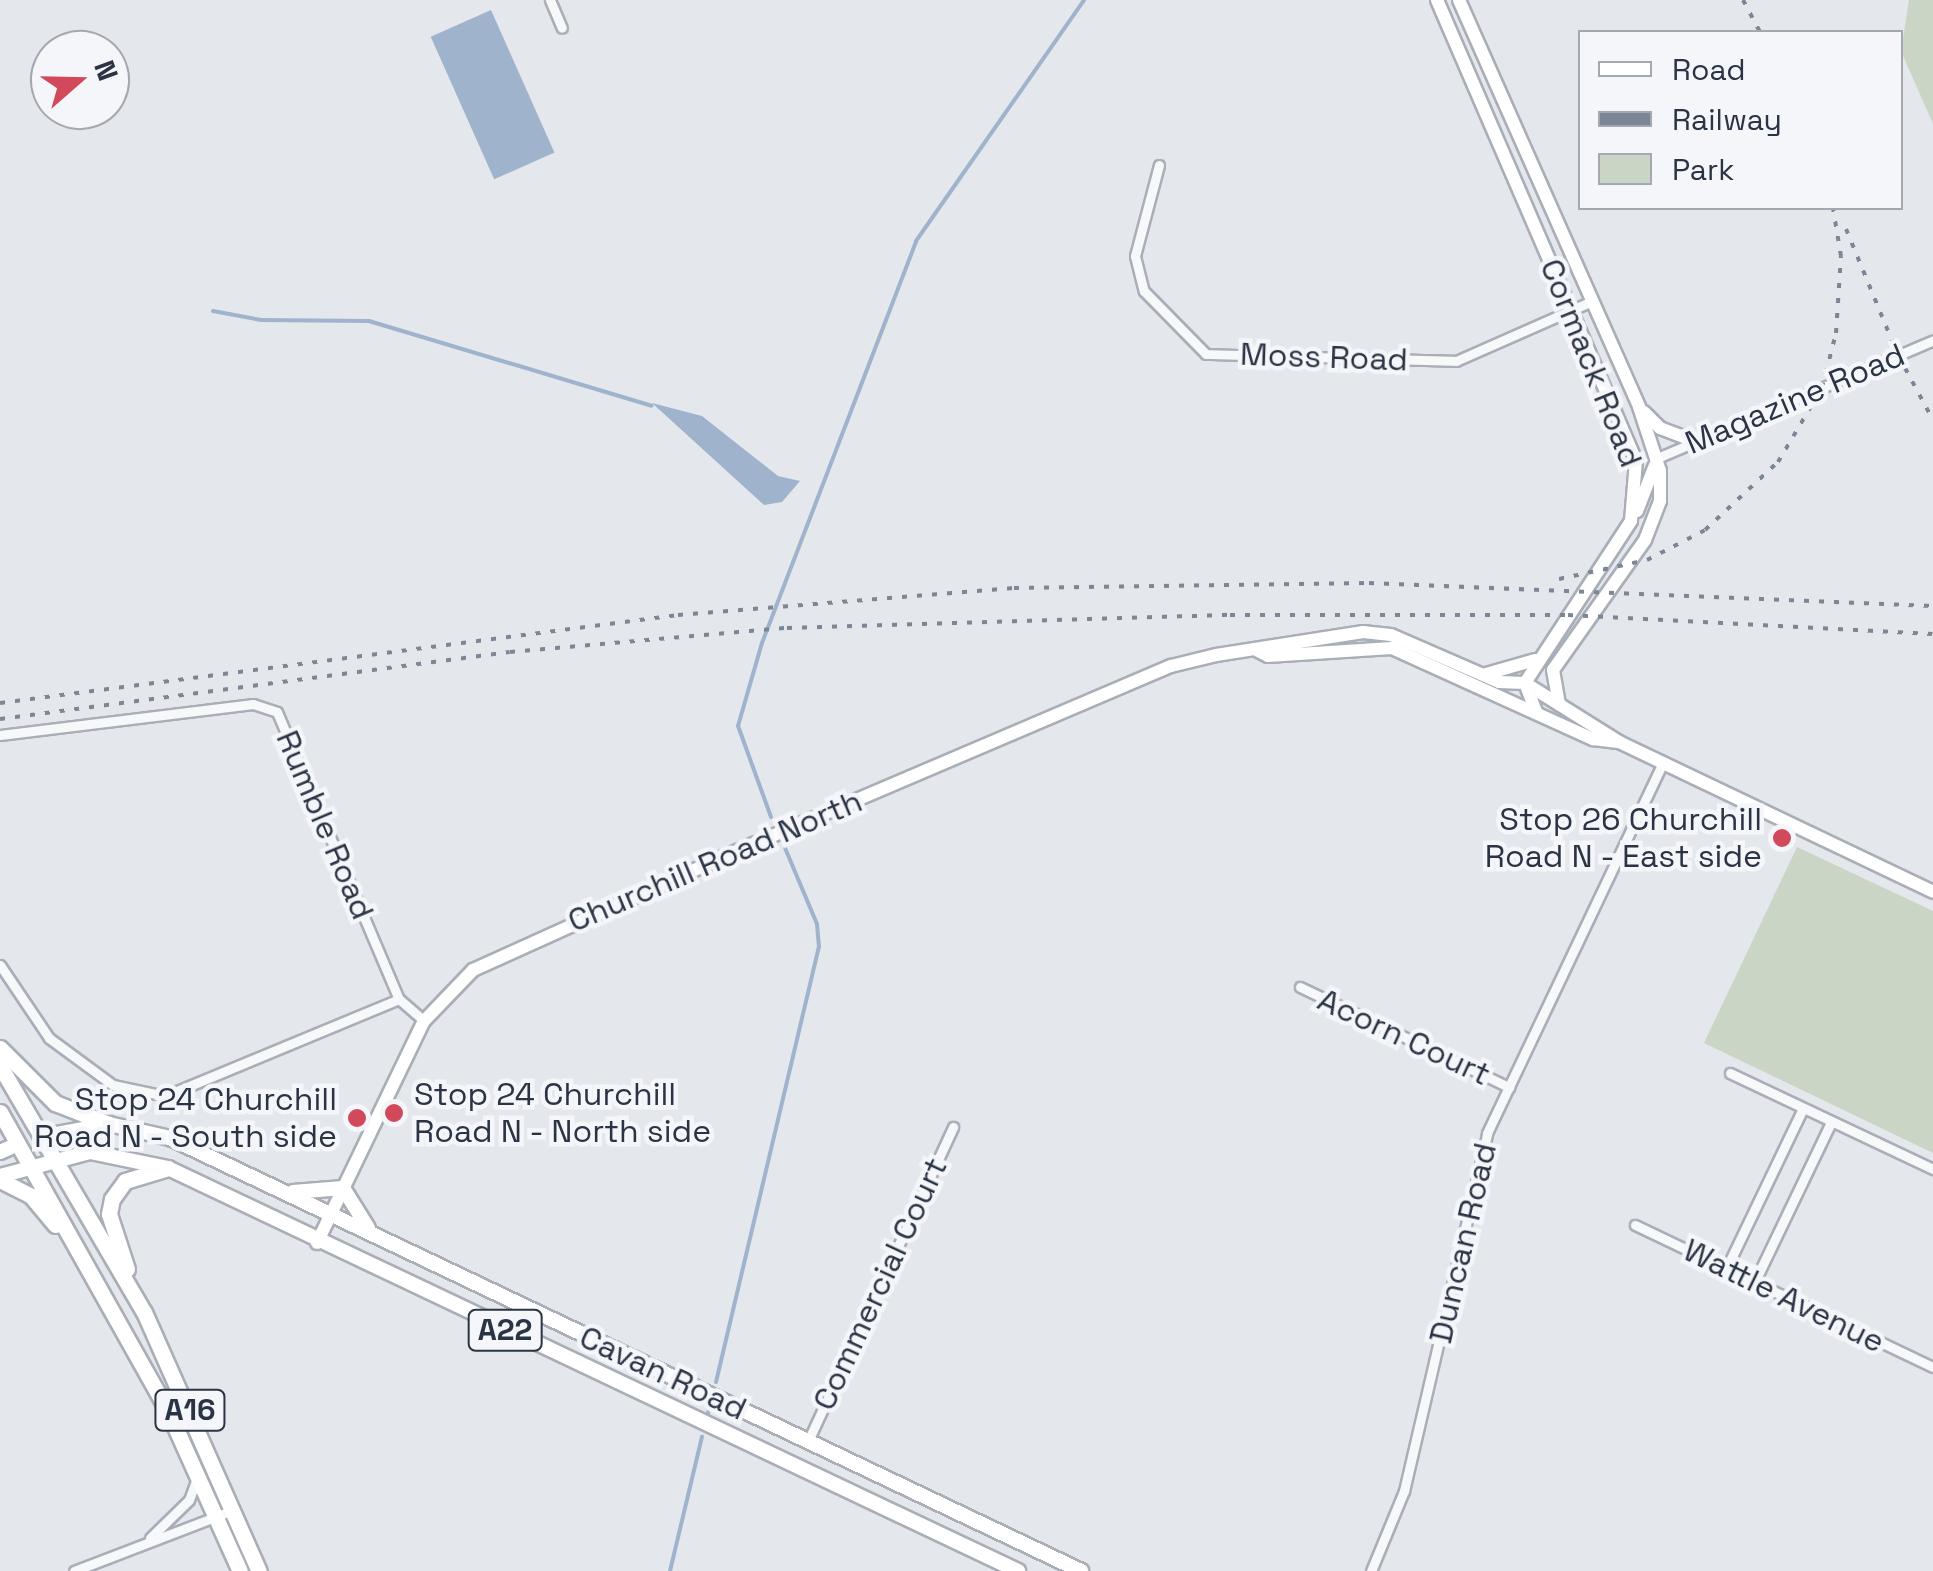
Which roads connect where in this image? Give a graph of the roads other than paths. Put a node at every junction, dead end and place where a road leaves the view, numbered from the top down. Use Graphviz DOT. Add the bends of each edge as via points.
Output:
graph roads {
  1 [pos="550,0"];
  2 [pos="1437,0"];
  3 [pos="1459,0"];
  4 [pos="562,28"];
  5 [pos="1159,165"];
  6 [pos="1590,302"];
  7 [pos="1572,310"];
  8 [pos="1933,340"];
  9 [pos="1638,407"];
  10 [pos="1624,430"];
  11 [pos="1696,442"];
  12 [pos="1658,458"];
  13 [pos="1628,526"];
  14 [pos="1258,652"];
  15 [pos="1535,660"];
  16 [pos="1484,674"];
  17 [pos="1525,683"];
  18 [pos="1558,704"];
  19 [pos="1536,712"];
  20 [pos="0,736"];
  21 [pos="1619,742"];
  22 [pos="1662,764"];
  23 [pos="1933,892"];
  24 [pos="0,964"];
  25 [pos="1300,987"];
  26 [pos="400,999"];
  27 [pos="424,1022"];
  28 [pos="0,1048"];
  29 [pos="0,1066"];
  30 [pos="1730,1073"];
  31 [pos="1509,1087"];
  32 [pos="1804,1108"];
  33 [pos="0,1112"];
  34 [pos="1831,1122"];
  35 [pos="109,1124"];
  36 [pos="953,1127"];
  37 [pos="42,1137"];
  38 [pos="18,1144"];
  39 [pos="0,1152"];
  40 [pos="54,1159"];
  41 [pos="30,1165"];
  42 [pos="168,1168"];
  43 [pos="1933,1169"];
  44 [pos="0,1178"];
  45 [pos="343,1188"];
  46 [pos="277,1190"];
  47 [pos="331,1214"];
  48 [pos="1636,1225"];
  49 [pos="375,1235"];
  50 [pos="317,1244"];
  51 [pos="1726,1269"];
  52 [pos="96,1280"];
  53 [pos="1754,1283"];
  54 [pos="144,1312"];
  55 [pos="1933,1368"];
  56 [pos="808,1441"];
  57 [pos="198,1473"];
  58 [pos="225,1514"];
  59 [pos="148,1540"];
  60 [pos="74,1571"];
  61 [pos="240,1571"];
  62 [pos="258,1571"];
  63 [pos="1018,1571"];
  64 [pos="1081,1571"];
  65 [pos="1370,1571"];
  1 -- 4 [label="street"];
  2 -- 7 [label="street, Cormack Road"];
  3 -- 6 [label="street, Cormack Road"];
  5 -- 7 [label="street, Moss Road" via="1135,256 1144,291 1206,354 1456,361"];
  6 -- 7 [label="street, Moss Road"];
  6 -- 9 [label="street, Cormack Road"];
  7 -- 10 [label="street, Cormack Road"];
  8 -- 11 [label="street, Magazine Road"];
  9 -- 11 [label="street" via="1660,428"];
  9 -- 12 [label="street, Cormack Road"];
  10 -- 12 [label="street"];
  10 -- 13 [label="street, Cormack Road" via="1639,481"];
  11 -- 12 [label="street, Magazine Road"];
  12 -- 13 [label="street"];
  12 -- 18 [label="street, Cormack Road" via="1656,516 1553,670"];
  13 -- 15 [label="street, Cormack Road"];
  14 -- 16 [label="street, Churchill Road North" via="1374,632"];
  14 -- 19 [label="street, Churchill Road North" via="1392,648"];
  14 -- 27 [label="street, Churchill Road North" via="1171,666 496,957 452,988"];
  15 -- 16 [label="street"];
  15 -- 17 [label="street, Cormack Road"];
  16 -- 17 [label="street, Churchill Road North"];
  17 -- 18 [label="street, Churchill Road North"];
  17 -- 19 [label="street"];
  18 -- 21 [label="street, Churchill Road North"];
  19 -- 21 [label="street, Churchill Road North" via="1593,739"];
  20 -- 26 [label="street, Rumble Road" via="253,704 278,712"];
  21 -- 22 [label="street, Churchill Road North"];
  22 -- 23 [label="street, Churchill Road North"];
  22 -- 31 [label="street, Duncan Road"];
  24 -- 26 [label="street" via="49,1038 113,1085 165,1096"];
  25 -- 31 [label="street, Acorn Court"];
  26 -- 27 [label="street, Rumble Road"];
  27 -- 45 [label="street, Churchill Road North"];
  28 -- 35 [label="highway" via="55,1103"];
  29 -- 37 [label="highway, A16"];
  30 -- 32 [label="street"];
  31 -- 65 [label="street, Duncan Road" via="1484,1144 1404,1492"];
  32 -- 34 [label="street"];
  32 -- 51 [label="street"];
  33 -- 38 [label="highway, A16"];
  34 -- 43 [label="street"];
  34 -- 53 [label="street"];
  35 -- 37 [label="main road, Cavan Road / A22"];
  35 -- 46 [label="main road, Cavan Road / A22" via="170,1138"];
  36 -- 56 [label="street, Commercial Court"];
  37 -- 38 [label="highway, Cavan Road / A22"];
  37 -- 40 [label="highway, A16"];
  38 -- 39 [label="main road, A22"];
  38 -- 41 [label="highway, A16"];
  40 -- 41 [label="main road, Cavan Road / A22"];
  40 -- 42 [label="main road, Cavan Road / A22" via="110,1153"];
  40 -- 54 [label="highway, A16"];
  41 -- 44 [label="main road, A22"];
  41 -- 52 [label="highway, A16"];
  42 -- 50 [label="main road, Cavan Road / A22"];
  42 -- 54 [label="highway" via="125,1180 108,1214"];
  44 -- 52 [label="highway" via="41,1206"];
  45 -- 46 [label="main road"];
  45 -- 47 [label="street, Churchill Road North"];
  45 -- 49 [label="main road"];
  46 -- 47 [label="main road, Cavan Road / A22"];
  47 -- 49 [label="main road, Cavan Road / A22"];
  47 -- 50 [label="street, Churchill Road North"];
  48 -- 51 [label="street, Wattle Avenue"];
  49 -- 56 [label="main road, Cavan Road / A22"];
  50 -- 63 [label="main road, Cavan Road / A22"];
  51 -- 53 [label="street, Wattle Avenue"];
  52 -- 57 [label="highway, A16"];
  53 -- 55 [label="street, Wattle Avenue"];
  54 -- 58 [label="highway, A16"];
  56 -- 64 [label="main road, Cavan Road / A22"];
  57 -- 58 [label="highway, A16"];
  57 -- 59 [label="street" via="189,1500"];
  58 -- 59 [label="street"];
  58 -- 61 [label="highway, A16"];
  58 -- 62 [label="highway, A16"];
  59 -- 60 [label="street"];
}
